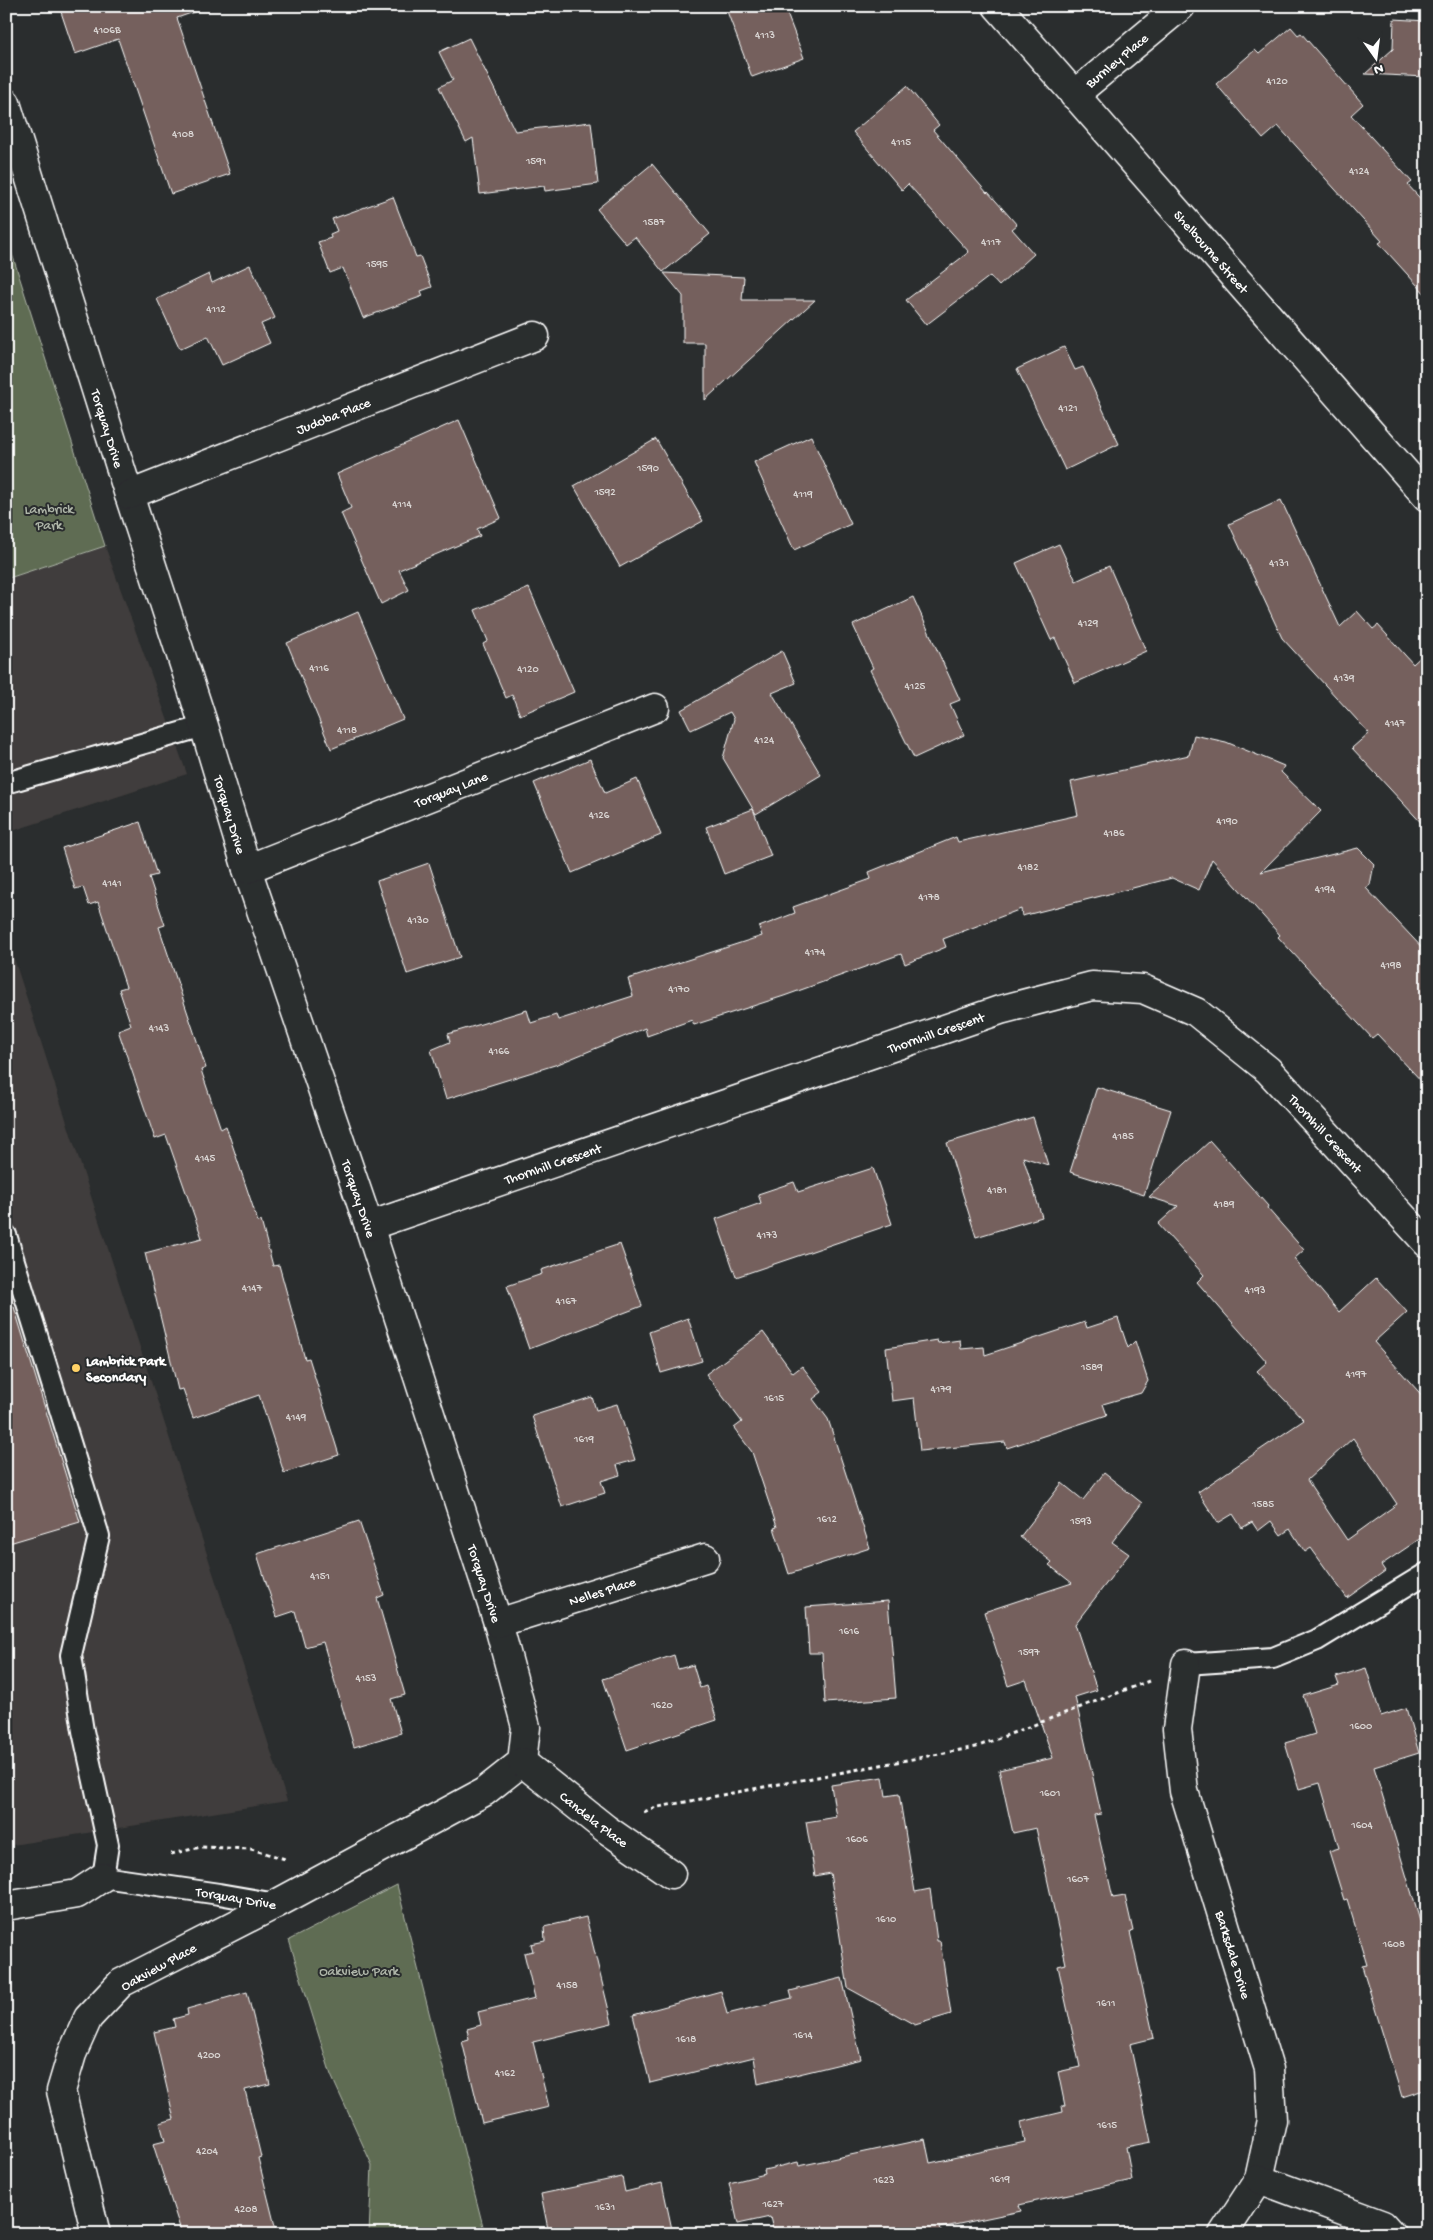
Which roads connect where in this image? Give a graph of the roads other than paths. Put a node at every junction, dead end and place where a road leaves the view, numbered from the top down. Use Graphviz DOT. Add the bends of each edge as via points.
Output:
graph roads {
  1 [pos="996,6"];
  2 [pos="1181,6"];
  3 [pos="1074,95"];
  4 [pos="6,103"];
  5 [pos="535,336"];
  6 [pos="129,495"];
  7 [pos="1427,497"];
  8 [pos="655,708"];
  9 [pos="204,726"];
  10 [pos="6,783"];
  11 [pos="247,869"];
  12 [pos="369,1226"];
  13 [pos="6,1235"];
  14 [pos="1427,1243"];
  15 [pos="706,1558"];
  16 [pos="1427,1573"];
  17 [pos="498,1623"];
  18 [pos="1186,1664"];
  19 [pos="522,1762"];
  20 [pos="671,1874"];
  21 [pos="103,1877"];
  22 [pos="276,1904"];
  23 [pos="6,1906"];
  24 [pos="1259,2179"];
  25 [pos="96,2234"];
  26 [pos="1222,2234"];
  27 [pos="1391,2234"];
  1 -- 3 [label="street, Shelbourne Street"];
  2 -- 3 [label="street, Burnley Place"];
  3 -- 7 [label="street, Shelbourne Street"];
  4 -- 6 [label="street, Torquay Drive"];
  5 -- 6 [label="street, Judoba Place"];
  6 -- 9 [label="street, Torquay Drive"];
  8 -- 11 [label="street, Torquay Lane"];
  9 -- 10 [label="lane"];
  9 -- 11 [label="street, Torquay Drive"];
  11 -- 12 [label="street, Torquay Drive"];
  12 -- 14 [label="street, Thornhill Crescent" via="1000,1010 1092,986 1143,989 1196,1012 1268,1070"];
  12 -- 17 [label="street, Torquay Drive"];
  13 -- 21 [label="lane" via="99,1536 71,1655 83,1731 108,1845"];
  15 -- 17 [label="street, Nelles Place"];
  16 -- 18 [label="lane" via="1317,1640 1273,1658"];
  17 -- 19 [label="street, Torquay Drive" via="526,1727"];
  18 -- 24 [label="street, Barksdale Drive" via="1177,1729 1184,1791 1269,2068 1272,2120"];
  19 -- 20 [label="street, Candela Place" via="606,1829"];
  19 -- 22 [label="street, Torquay Drive" via="484,1792"];
  21 -- 22 [label="lane, Torquay Drive"];
  21 -- 23 [label="street" via="77,1894"];
  22 -- 25 [label="street, Oakview Place" via="121,1983 88,2018 72,2054 61,2091"];
  24 -- 26 [label="street, Barksdale Drive"];
  24 -- 27 [label="street" via="1383,2225"];
}
